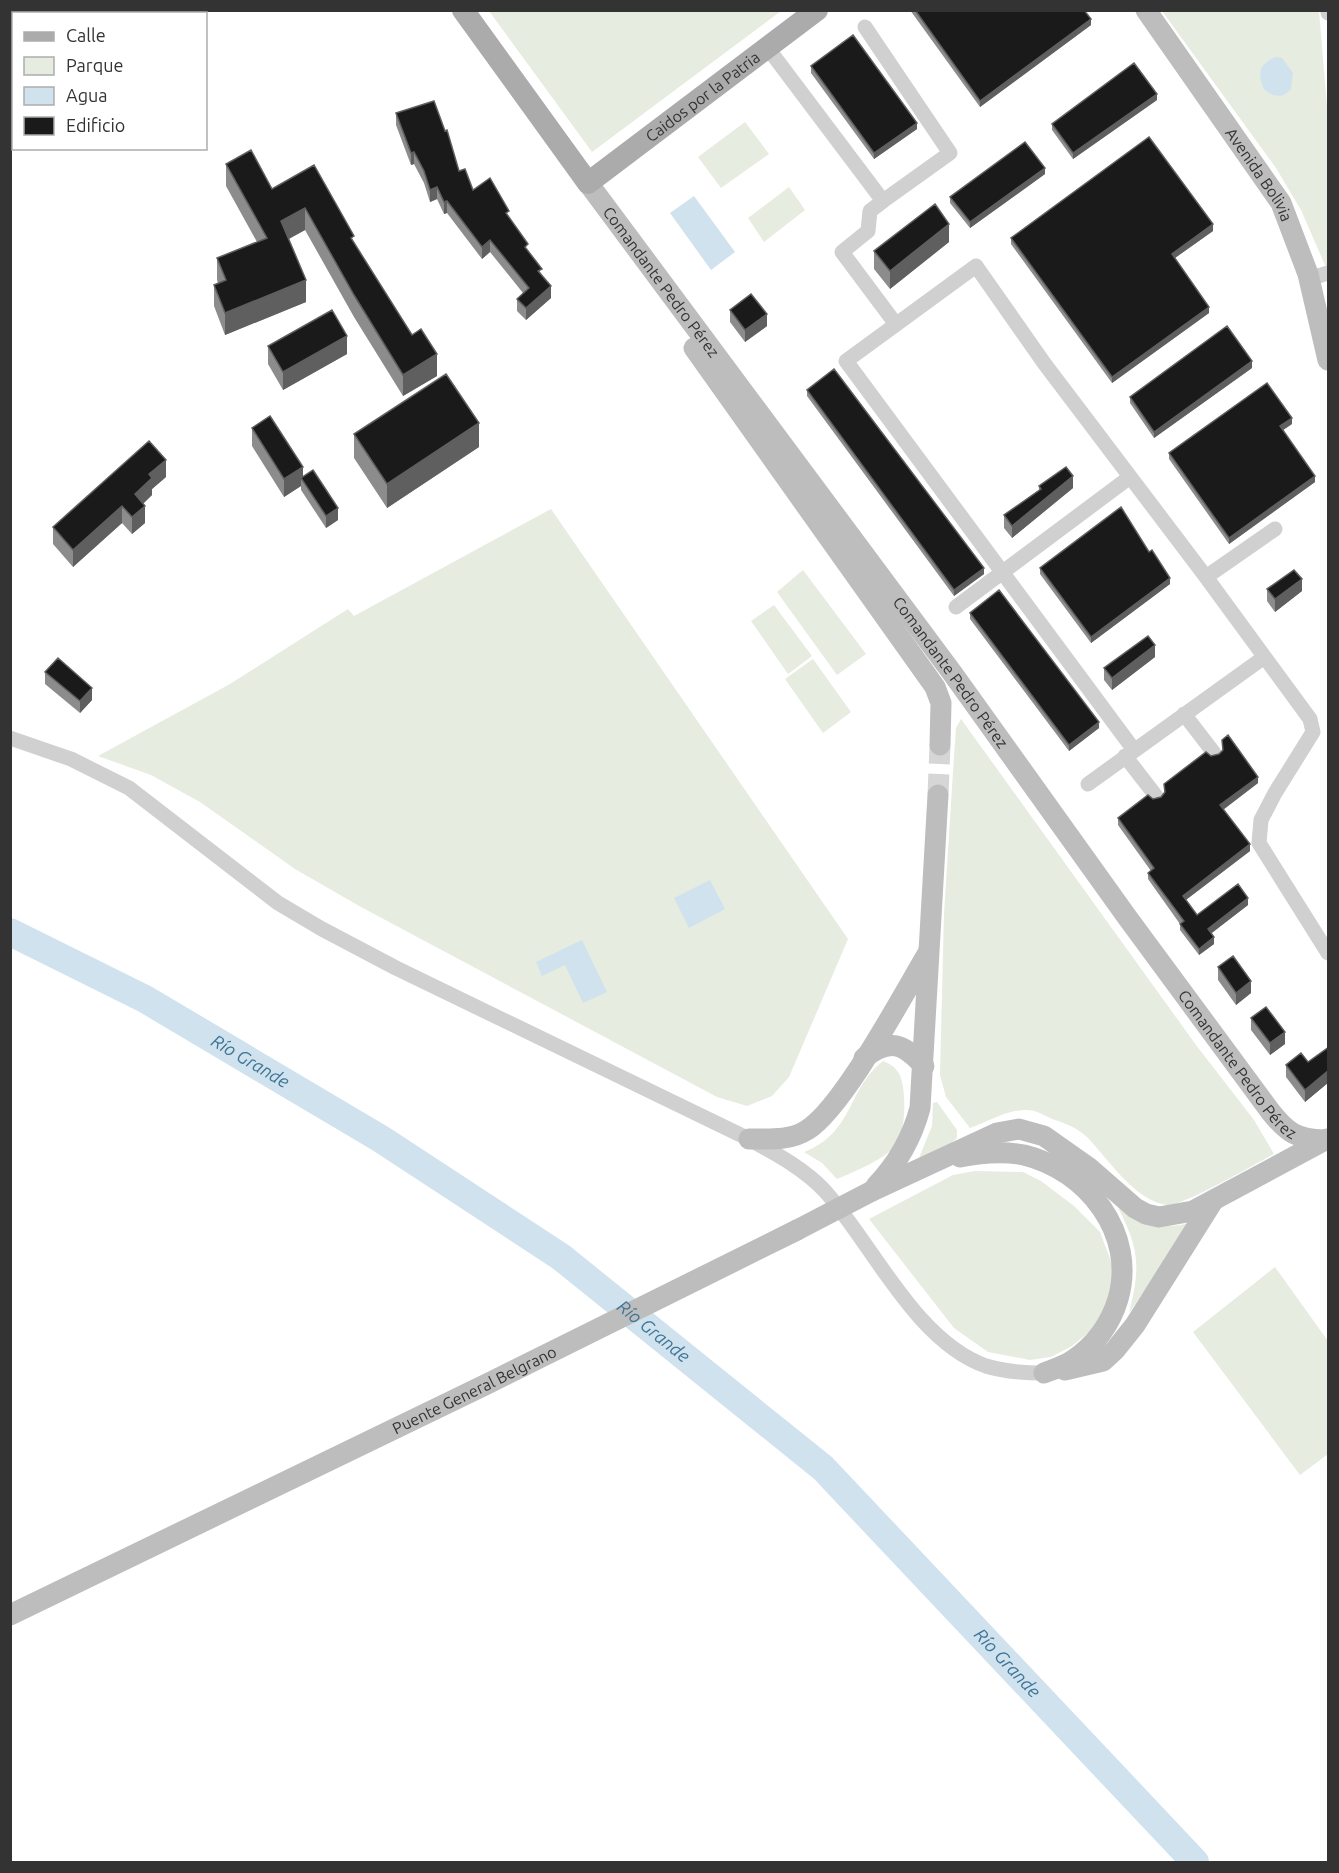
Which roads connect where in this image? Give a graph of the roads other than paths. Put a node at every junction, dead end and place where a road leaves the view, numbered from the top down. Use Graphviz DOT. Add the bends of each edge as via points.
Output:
graph roads {
  1 [pos="463,10"];
  2 [pos="817,10"];
  3 [pos="1146,10"];
  4 [pos="866,27"];
  5 [pos="767,47"];
  6 [pos="588,183"];
  7 [pos="883,201"];
  8 [pos="1318,273"];
  9 [pos="659,278"];
  10 [pos="895,323"];
  11 [pos="1329,360"];
  12 [pos="1130,477"];
  13 [pos="1275,529"];
  14 [pos="1003,570"];
  15 [pos="1206,577"];
  16 [pos="956,607"];
  17 [pos="1263,658"];
  18 [pos="1184,714"];
  19 [pos="10,738"];
  20 [pos="940,745"];
  21 [pos="1130,753"];
  22 [pos="1214,753"];
  23 [pos="1088,784"];
  24 [pos="938,795"];
  25 [pos="1156,796"];
  26 [pos="931,949"];
  27 [pos="1329,953"];
  28 [pos="864,1058"];
  29 [pos="924,1066"];
  30 [pos="749,1139"];
  31 [pos="1327,1139"];
  32 [pos="939,1162"];
  33 [pos="872,1191"];
  34 [pos="1215,1198"];
  35 [pos="1044,1373"];
  36 [pos="10,1615"];
  1 -- 6 [label="main road"];
  2 -- 5 [label="main road, Caidos por la Patria"];
  3 -- 8 [label="main road, Avenida Bolivia" via="1281,203"];
  4 -- 7 [label="street" via="950,153"];
  5 -- 6 [label="main road, Caidos por la Patria"];
  5 -- 7 [label="street"];
  6 -- 9 [label="main road, Comandante Pedro Pérez"];
  7 -- 10 [label="street" via="870,211 868,231 842,252"];
  8 -- 11 [label="main road, Avenida Bolivia"];
  9 -- 20 [label="main road" via="695,351 935,687 941,703"];
  9 -- 31 [label="main road, Comandante Pedro Pérez" via="1275,1117 1302,1139"];
  10 -- 12 [label="street" via="976,266"];
  10 -- 14 [label="street" via="846,361"];
  12 -- 14 [label="street"];
  12 -- 15 [label="street"];
  13 -- 15 [label="street"];
  14 -- 16 [label="street"];
  14 -- 21 [label="street"];
  15 -- 17 [label="street"];
  17 -- 18 [label="street"];
  17 -- 27 [label="street" via="1310,720 1313,732 1261,820 1260,843"];
  18 -- 21 [label="street"];
  18 -- 22 [label="street"];
  19 -- 30 [label="street" via="71,759 129,788 278,903 332,934"];
  21 -- 23 [label="street"];
  21 -- 25 [label="street"];
  24 -- 26 [label="main road"];
  26 -- 28 [label="main road"];
  26 -- 29 [label="main road"];
  28 -- 29 [label="main road" via="879,1047 896,1046 912,1053"];
  28 -- 30 [label="main road" via="816,1124 779,1139"];
  29 -- 33 [label="main road" via="913,1133 895,1164"];
  30 -- 35 [label="street" via="802,1169 824,1191 905,1299 958,1352 1004,1370"];
  31 -- 34 [label="main road"];
  32 -- 33 [label="main road, Puente General Belgrano"];
  32 -- 34 [label="main road" via="997,1133 1019,1129 1044,1136 1146,1214 1176,1215"];
  32 -- 35 [label="main road" via="981,1153 1023,1155 1052,1166 1076,1182 1097,1201 1113,1224 1124,1265 1122,1285 1110,1319 1090,1348"];
  33 -- 36 [label="main road, Puente General Belgrano, bridge" via="487,1384"];
  34 -- 35 [label="main road" via="1135,1325 1109,1356 1087,1366"];
}
